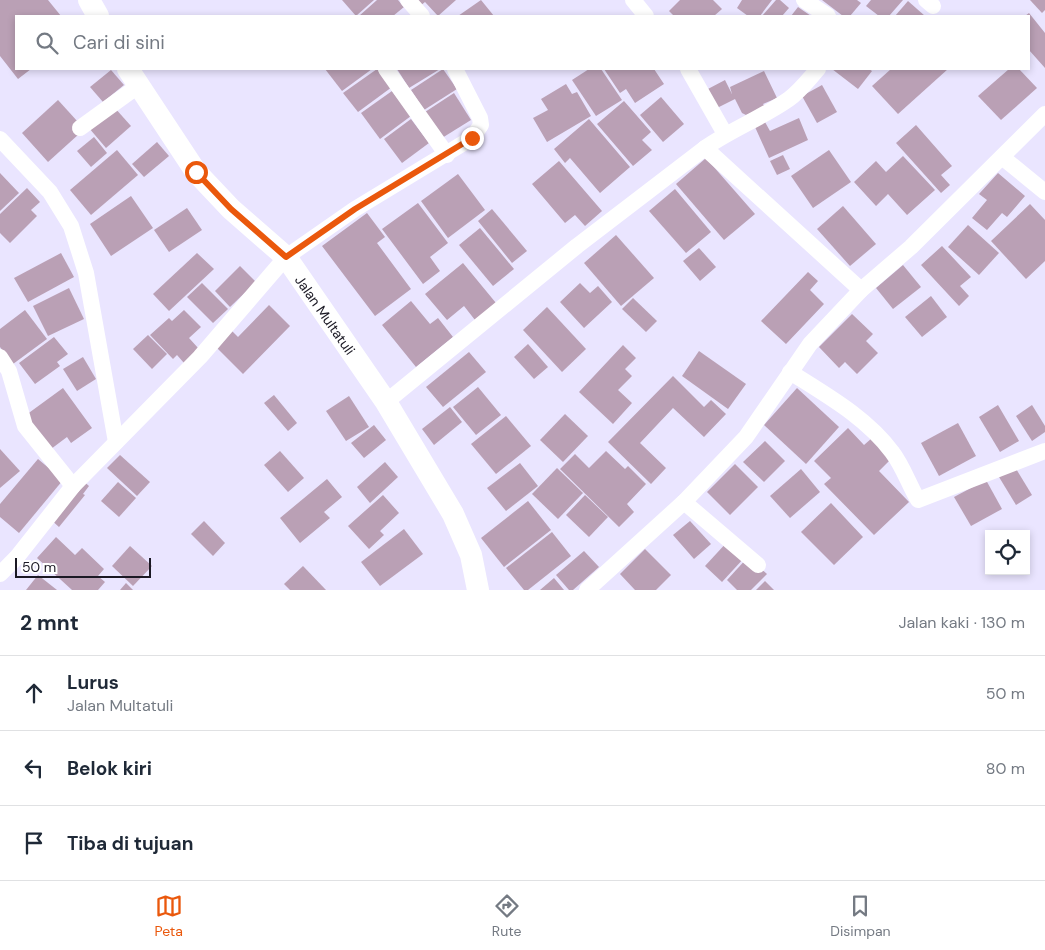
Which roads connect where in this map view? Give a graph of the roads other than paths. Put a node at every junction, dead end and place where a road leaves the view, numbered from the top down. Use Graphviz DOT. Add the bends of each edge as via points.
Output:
graph roads {
  1 [pos="89,0"];
  2 [pos="408,0"];
  3 [pos="633,0"];
  4 [pos="804,0"];
  5 [pos="97,15"];
  6 [pos="421,15"];
  7 [pos="645,15"];
  8 [pos="826,15"];
  9 [pos="387,70"];
  10 [pos="454,70"];
  11 [pos="689,70"];
  12 [pos="817,70"];
  13 [pos="133,77"];
  14 [pos="1045,114"];
  15 [pos="80,128"];
  16 [pos="725,134"];
  17 [pos="0,139"];
  18 [pos="705,148"];
  19 [pos="447,154"];
  20 [pos="1002,157"];
  21 [pos="1045,192"];
  22 [pos="286,257"];
  23 [pos="861,290"];
  24 [pos="0,357"];
  25 [pos="790,372"];
  26 [pos="386,402"];
  27 [pos="116,442"];
  28 [pos="1045,451"];
  29 [pos="73,486"];
  30 [pos="684,502"];
  31 [pos="758,565"];
  32 [pos="0,574"];
  33 [pos="478,590"];
  34 [pos="587,590"];
  1 -- 5 [label="main road"];
  2 -- 6 [label="street"];
  3 -- 7 [label="street"];
  4 -- 8 [label="street"];
  9 -- 19 [label="street"];
  10 -- 19 [label="street" via="481,125 472,138"];
  11 -- 16 [label="street"];
  12 -- 16 [label="street" via="791,98"];
  13 -- 15 [label="street"];
  13 -- 22 [label="main road, Jalan Multatuli" via="196,172 231,209"];
  14 -- 20 [label="street"];
  16 -- 18 [label="street"];
  17 -- 27 [label="street" via="50,192 70,226 86,273"];
  18 -- 23 [label="street"];
  18 -- 26 [label="street" via="577,246"];
  19 -- 22 [label="street" via="355,209"];
  20 -- 21 [label="street"];
  20 -- 23 [label="street" via="912,248"];
  22 -- 26 [label="main road, Jalan Multatuli"];
  22 -- 27 [label="street" via="200,357"];
  23 -- 25 [label="street" via="810,344"];
  24 -- 29 [label="street" via="9,371 25,426"];
  25 -- 28 [label="street" via="852,413 873,432 893,453 918,500"];
  25 -- 30 [label="street" via="746,437"];
  26 -- 33 [label="main road, Jalan Multatuli" via="453,514 471,555"];
  27 -- 29 [label="street"];
  29 -- 32 [label="street"];
  30 -- 31 [label="street"];
  30 -- 34 [label="street"];
}
